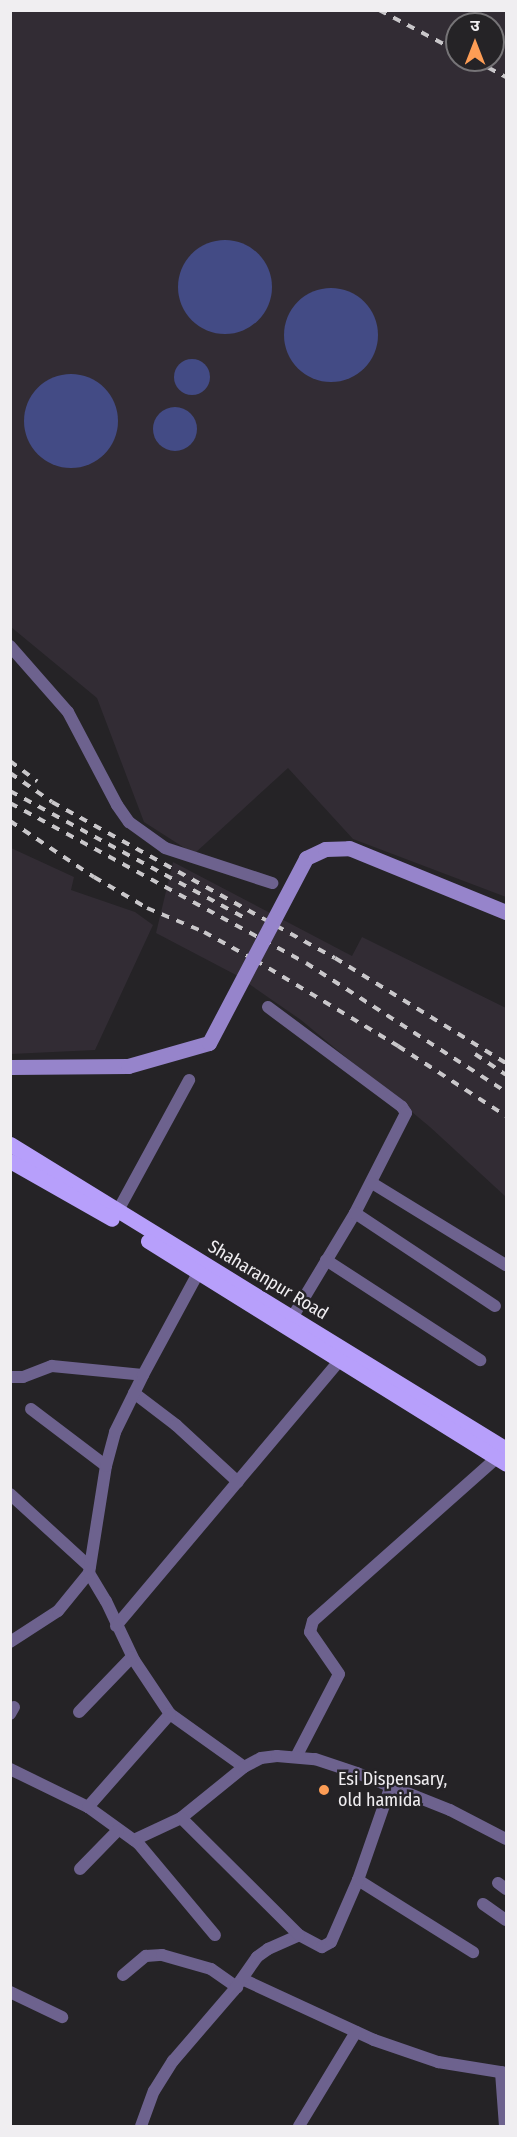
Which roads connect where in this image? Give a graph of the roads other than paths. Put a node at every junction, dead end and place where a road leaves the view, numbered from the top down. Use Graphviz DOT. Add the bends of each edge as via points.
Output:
graph roads {
  1 [pos="10,646"];
  2 [pos="272,883"];
  3 [pos="507,912"];
  4 [pos="268,1007"];
  5 [pos="10,1067"];
  6 [pos="189,1080"];
  7 [pos="10,1144"];
  8 [pos="10,1161"];
  9 [pos="372,1182"];
  10 [pos="355,1213"];
  11 [pos="116,1216"];
  12 [pos="326,1260"];
  13 [pos="507,1265"];
  14 [pos="201,1268"];
  15 [pos="495,1306"];
  16 [pos="292,1318"];
  17 [pos="480,1359"];
  18 [pos="339,1360"];
  19 [pos="142,1375"];
  20 [pos="10,1377"];
  21 [pos="134,1393"];
  22 [pos="31,1408"];
  23 [pos="504,1455"];
  24 [pos="106,1466"];
  25 [pos="238,1482"];
  26 [pos="10,1494"];
  27 [pos="90,1570"];
  28 [pos="116,1626"];
  29 [pos="13,1636"];
  30 [pos="132,1658"];
  31 [pos="79,1712"];
  32 [pos="170,1714"];
  33 [pos="296,1757"];
  34 [pos="244,1767"];
  35 [pos="10,1768"];
  36 [pos="390,1788"];
  37 [pos="88,1807"];
  38 [pos="181,1818"];
  39 [pos="118,1830"];
  40 [pos="507,1839"];
  41 [pos="134,1840"];
  42 [pos="80,1869"];
  43 [pos="358,1880"];
  44 [pos="483,1904"];
  45 [pos="507,1920"];
  46 [pos="215,1935"];
  47 [pos="299,1935"];
  48 [pos="473,1952"];
  49 [pos="123,1976"];
  50 [pos="239,1983"];
  51 [pos="10,1992"];
  52 [pos="62,2017"];
  53 [pos="356,2032"];
  54 [pos="504,2072"];
  55 [pos="141,2127"];
  56 [pos="299,2127"];
  57 [pos="505,2127"];
  1 -- 2 [label="street" via="68,712 129,822 165,848"];
  3 -- 5 [label="main road, bridge" via="349,848 325,849 306,858 209,1043 128,1066"];
  4 -- 9 [label="street" via="405,1110 405,1118"];
  6 -- 11 [label="street"];
  7 -- 11 [label="main road, Shaharanpur Road"];
  8 -- 11 [label="main road, Shaharanpur Road"];
  9 -- 10 [label="street"];
  9 -- 13 [label="street"];
  10 -- 12 [label="street"];
  10 -- 15 [label="street"];
  11 -- 14 [label="main road, Shaharanpur Road"];
  12 -- 16 [label="street"];
  12 -- 17 [label="street"];
  14 -- 16 [label="main road, Shaharanpur Road"];
  14 -- 18 [label="main road, Shaharanpur Road"];
  14 -- 19 [label="street"];
  16 -- 23 [label="main road, Shaharanpur Road"];
  18 -- 23 [label="main road, Shaharanpur Road"];
  18 -- 25 [label="street"];
  19 -- 20 [label="street" via="52,1366 23,1377"];
  19 -- 21 [label="street"];
  21 -- 24 [label="street" via="115,1432"];
  21 -- 25 [label="street"];
  22 -- 24 [label="street"];
  23 -- 33 [label="street" via="313,1621 310,1632 339,1674"];
  24 -- 27 [label="street"];
  25 -- 28 [label="street"];
  26 -- 27 [label="street"];
  27 -- 28 [label="street"];
  27 -- 29 [label="street" via="58,1611"];
  28 -- 30 [label="street"];
  30 -- 31 [label="street"];
  30 -- 32 [label="street"];
  32 -- 34 [label="street"];
  32 -- 37 [label="street"];
  33 -- 34 [label="street" via="261,1758"];
  33 -- 36 [label="street" via="315,1759"];
  34 -- 38 [label="street"];
  35 -- 37 [label="street"];
  36 -- 40 [label="street" via="450,1810"];
  36 -- 43 [label="street"];
  37 -- 39 [label="street"];
  38 -- 41 [label="street"];
  38 -- 47 [label="street"];
  39 -- 41 [label="street"];
  39 -- 42 [label="street"];
  41 -- 46 [label="street"];
  43 -- 47 [label="street" via="329,1946 319,1946"];
  43 -- 48 [label="street"];
  44 -- 45 [label="street"];
  47 -- 50 [label="street" via="261,1953"];
  49 -- 50 [label="street" via="146,1956 162,1955 211,1969"];
  50 -- 53 [label="street"];
  50 -- 55 [label="street" via="173,2061 154,2091"];
  51 -- 52 [label="street"];
  53 -- 54 [label="street" via="438,2062"];
  53 -- 56 [label="street"];
  54 -- 57 [label="street"];
}
